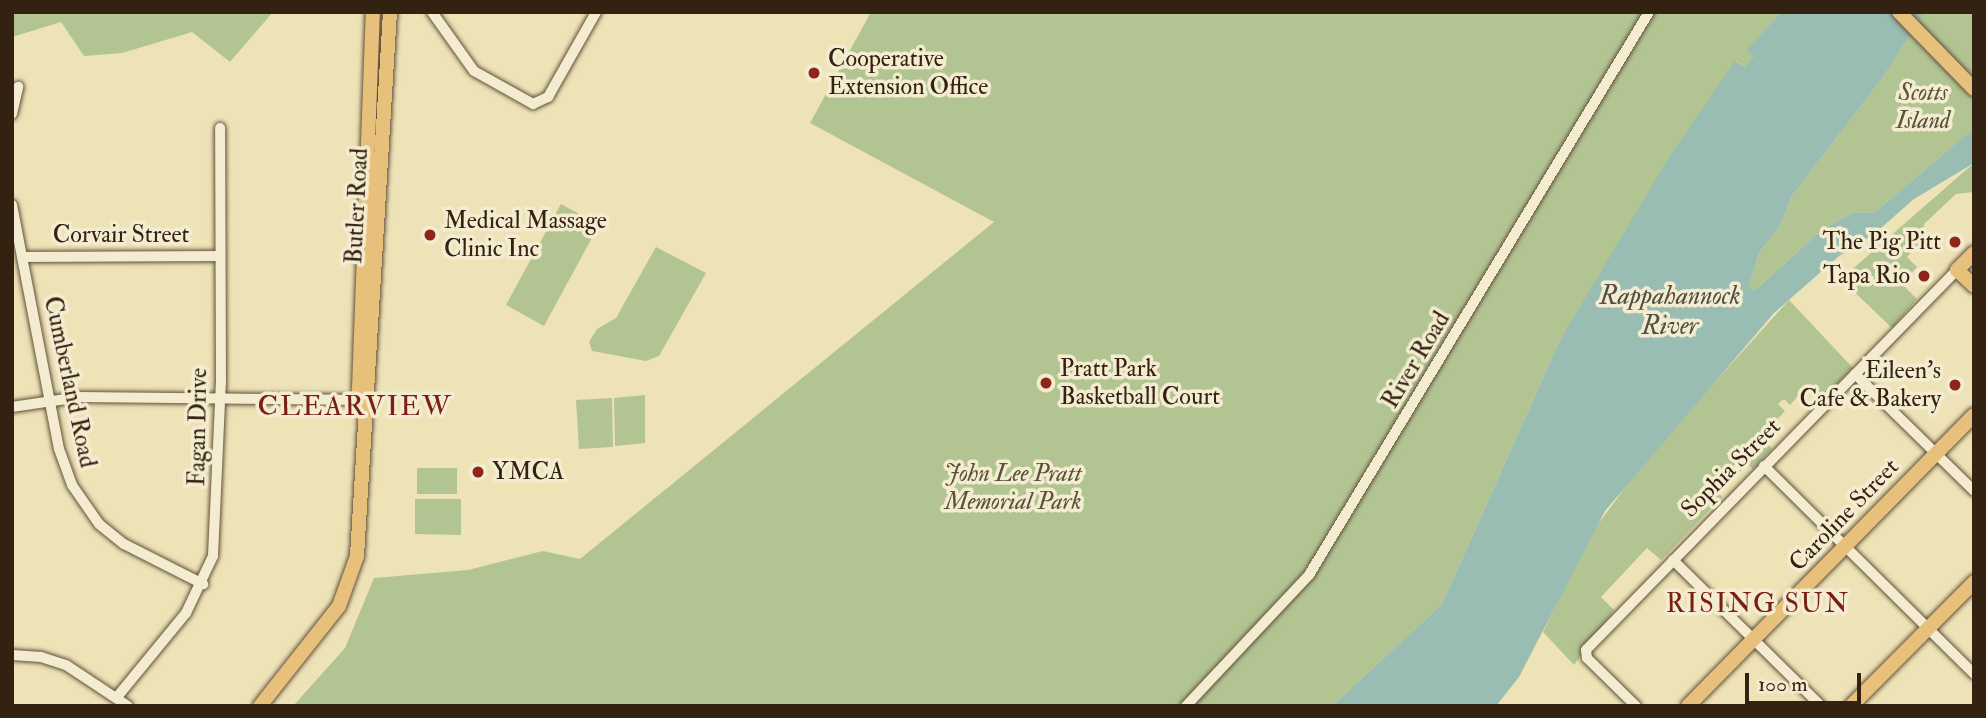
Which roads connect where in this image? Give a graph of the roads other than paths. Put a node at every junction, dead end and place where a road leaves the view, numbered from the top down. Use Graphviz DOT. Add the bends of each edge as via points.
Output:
graph roads {
  1 [pos="373,12"];
  2 [pos="390,12"];
  3 [pos="432,12"];
  4 [pos="596,12"];
  5 [pos="1649,12"];
  6 [pos="1899,12"];
  7 [pos="18,88"];
  8 [pos="1974,89"];
  9 [pos="12,114"];
  10 [pos="220,128"];
  11 [pos="12,205"];
  12 [pos="1974,253"];
  13 [pos="220,256"];
  14 [pos="23,257"];
  15 [pos="1958,270"];
  16 [pos="1974,286"];
  17 [pos="1855,374"];
  18 [pos="219,397"];
  19 [pos="50,400"];
  20 [pos="365,400"];
  21 [pos="12,407"];
  22 [pos="1974,415"];
  23 [pos="1937,453"];
  24 [pos="1765,466"];
  25 [pos="1974,491"];
  26 [pos="1845,546"];
  27 [pos="1672,560"];
  28 [pos="1974,582"];
  29 [pos="203,584"];
  30 [pos="1929,628"];
  31 [pos="1753,639"];
  32 [pos="12,655"];
  33 [pos="1974,674"];
  34 [pos="117,696"];
  35 [pos="128,706"];
  36 [pos="260,706"];
  37 [pos="1186,706"];
  38 [pos="1636,706"];
  39 [pos="1688,706"];
  40 [pos="1821,706"];
  41 [pos="1852,706"];
  1 -- 20 [label="main road, Butler Road" via="359,389"];
  2 -- 20 [label="main road, Butler Road" via="371,387"];
  3 -- 4 [label="street" via="474,71 533,104 548,97"];
  5 -- 37 [label="street, River Road" via="1309,575"];
  6 -- 8 [label="main road"];
  7 -- 9 [label="street"];
  10 -- 13 [label="street, Fagan Drive"];
  11 -- 14 [label="street, Cumberland Road"];
  12 -- 15 [label="main road, Sophia Street"];
  13 -- 14 [label="street, Corvair Street"];
  13 -- 18 [label="street, Fagan Drive"];
  14 -- 19 [label="street, Cumberland Road"];
  15 -- 16 [label="main road"];
  15 -- 17 [label="street, Sophia Street"];
  17 -- 23 [label="street"];
  17 -- 24 [label="street, Sophia Street"];
  18 -- 19 [label="street"];
  18 -- 20 [label="street"];
  18 -- 29 [label="street, Fagan Drive" via="216,535"];
  19 -- 21 [label="street"];
  19 -- 29 [label="street, Cumberland Road" via="65,468 88,511 133,550"];
  20 -- 36 [label="main road, Butler Road" via="353,574 329,621"];
  22 -- 23 [label="main road, Caroline Street"];
  23 -- 25 [label="street"];
  23 -- 26 [label="main road, Caroline Street"];
  24 -- 26 [label="street"];
  24 -- 27 [label="street, Sophia Street"];
  26 -- 30 [label="street"];
  26 -- 31 [label="main road, Caroline Street"];
  27 -- 31 [label="street"];
  27 -- 38 [label="street, Sophia Street" via="1586,650 1587,658"];
  28 -- 30 [label="main road"];
  29 -- 34 [label="street, Fagan Drive" via="186,613"];
  30 -- 33 [label="street"];
  30 -- 41 [label="main road"];
  31 -- 39 [label="main road, Caroline Street"];
  31 -- 40 [label="street"];
  32 -- 34 [label="street" via="59,662"];
  34 -- 35 [label="street"];
}
